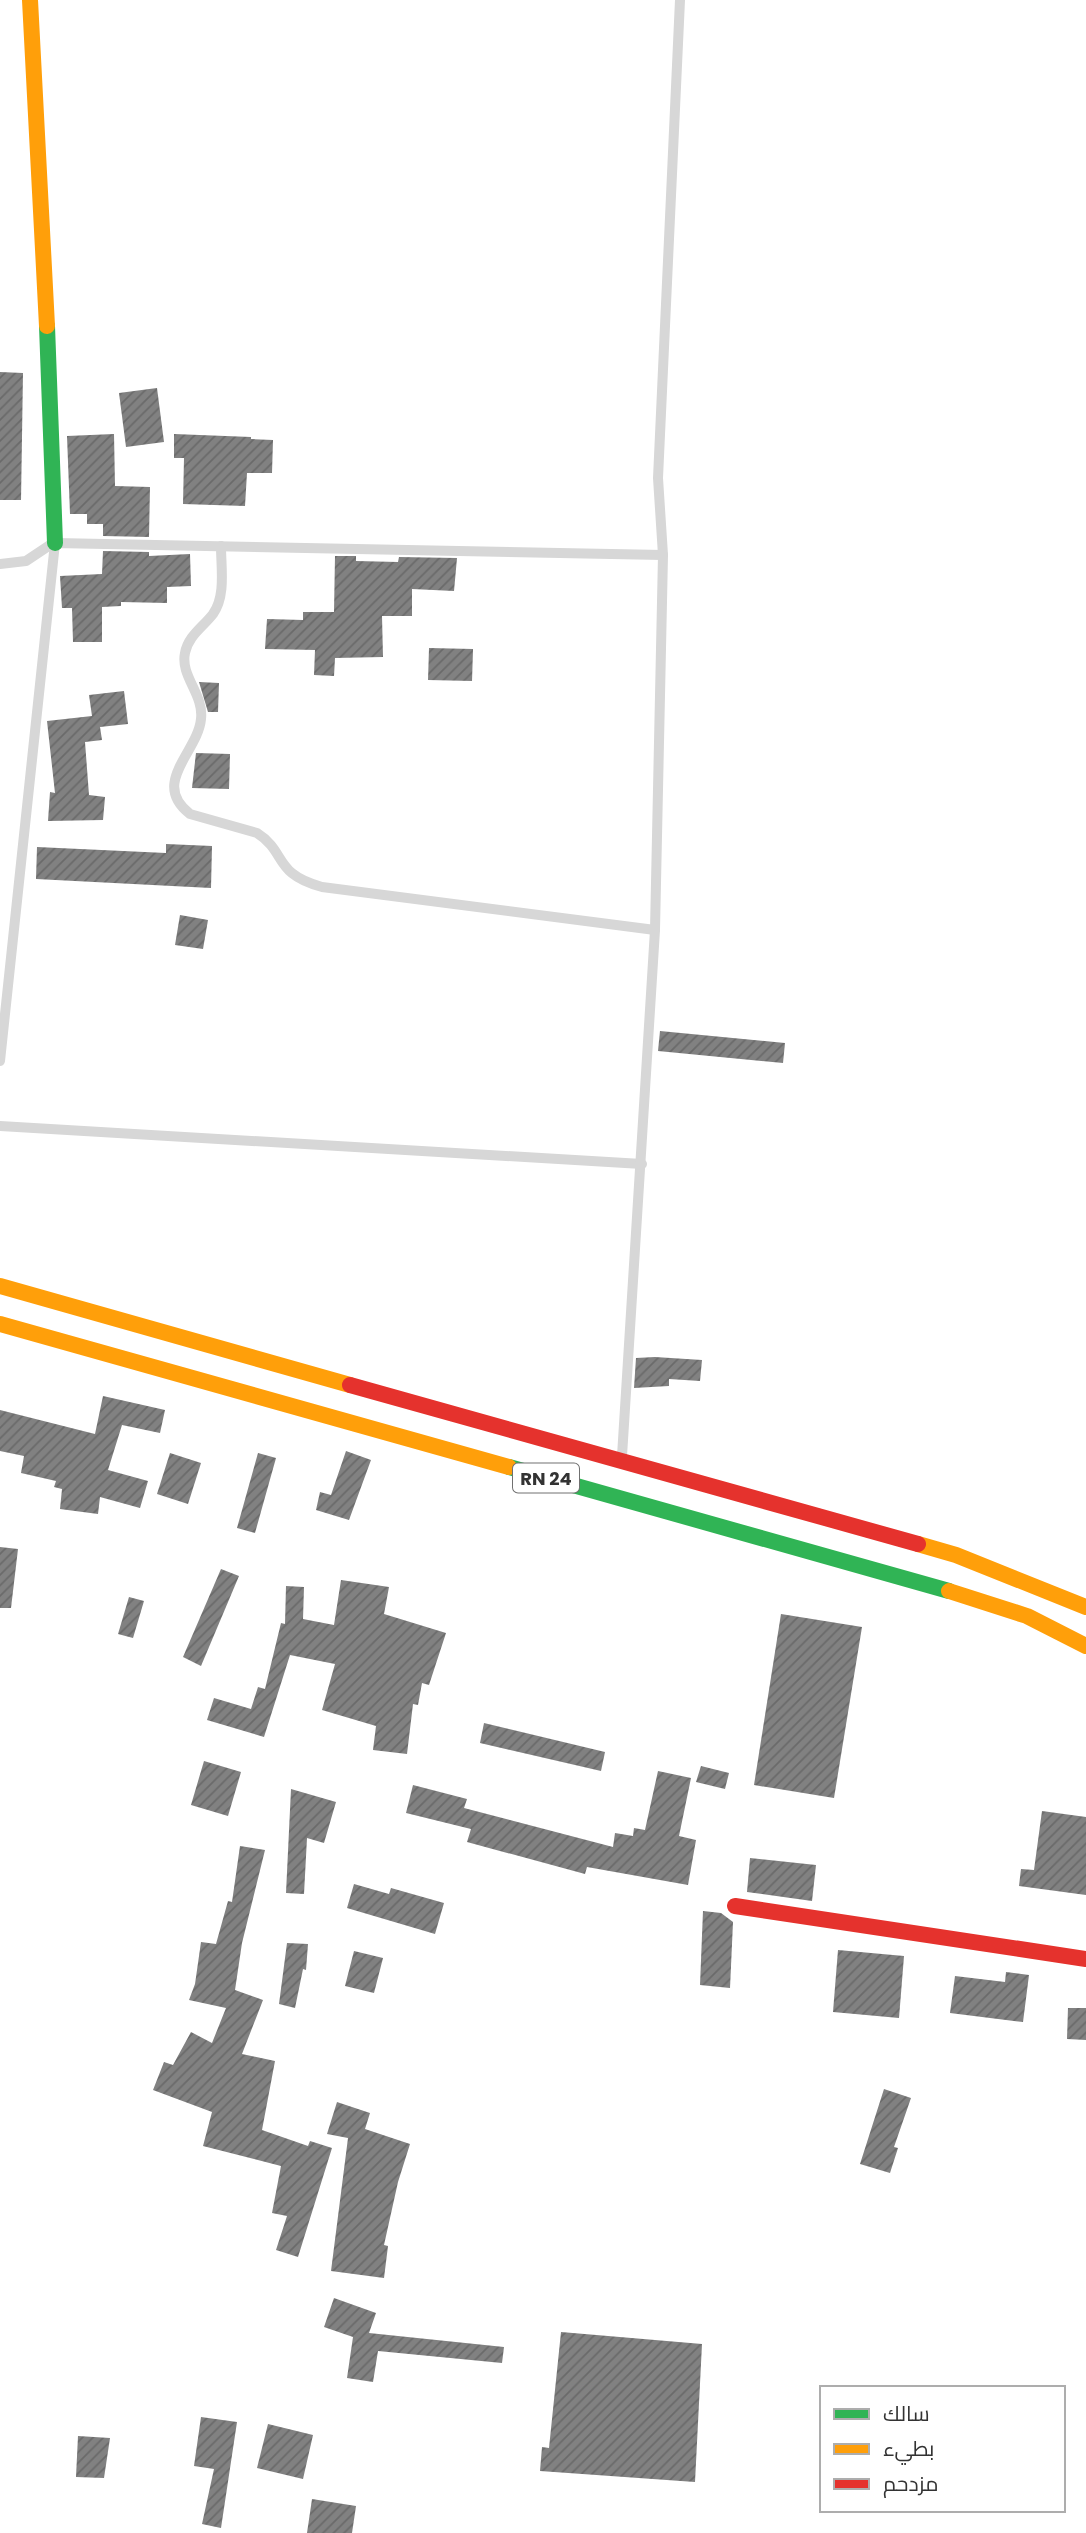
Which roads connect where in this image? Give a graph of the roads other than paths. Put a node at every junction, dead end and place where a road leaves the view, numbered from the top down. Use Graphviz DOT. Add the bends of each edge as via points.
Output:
graph roads {
  1 [pos="30,0"];
  2 [pos="680,0"];
  3 [pos="55,543"];
  4 [pos="221,546"];
  5 [pos="663,555"];
  6 [pos="0,565"];
  7 [pos="655,930"];
  8 [pos="0,1061"];
  9 [pos="0,1126"];
  10 [pos="642,1164"];
  11 [pos="0,1286"];
  12 [pos="0,1324"];
  13 [pos="622,1460"];
  14 [pos="1086,1607"];
  15 [pos="1086,1646"];
  16 [pos="735,1906"];
  17 [pos="1086,1959"];
  1 -- 3 [label="main road"];
  2 -- 5 [label="lane" via="658,478"];
  3 -- 4 [label="lane"];
  3 -- 6 [label="lane" via="26,561"];
  3 -- 8 [label="lane"];
  4 -- 5 [label="lane"];
  4 -- 7 [label="lane" via="218,603 185,652 184,663 202,704 202,719 177,770 175,791 181,807 190,814 257,833 288,872 322,887"];
  5 -- 7 [label="lane"];
  7 -- 10 [label="lane"];
  9 -- 10 [label="lane"];
  10 -- 13 [label="lane"];
  11 -- 13 [label="main road, RN 24"];
  12 -- 15 [label="main road, RN 24" via="982,1600 1027,1616"];
  13 -- 14 [label="main road, RN 24" via="956,1555"];
  16 -- 17 [label="main road"];
}
